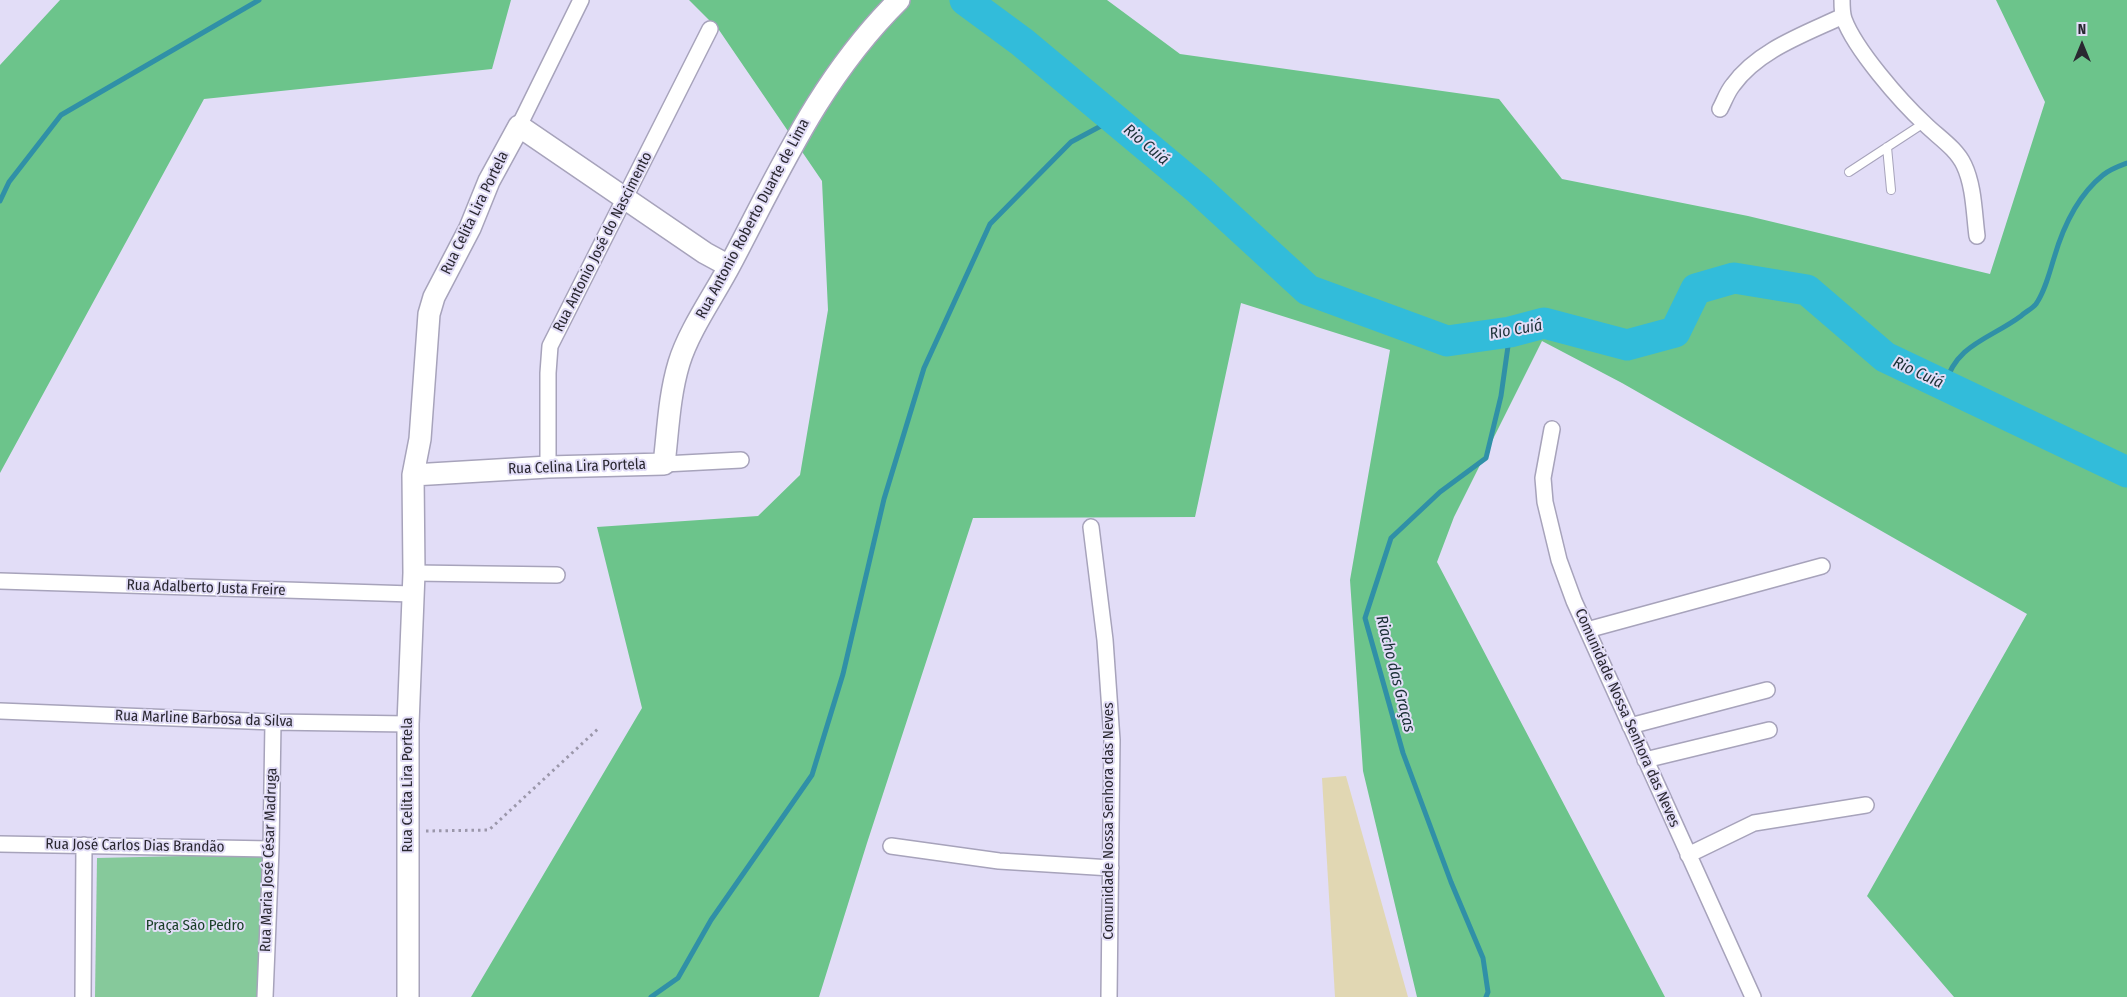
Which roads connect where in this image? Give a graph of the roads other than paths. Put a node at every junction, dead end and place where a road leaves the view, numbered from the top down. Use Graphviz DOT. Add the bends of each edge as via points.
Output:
graph roads {
  1 [pos="581,0"];
  2 [pos="1842,0"];
  3 [pos="891,7"];
  4 [pos="1843,16"];
  5 [pos="710,29"];
  6 [pos="1720,109"];
  7 [pos="1924,123"];
  8 [pos="518,126"];
  9 [pos="1886,147"];
  10 [pos="1849,172"];
  11 [pos="1891,190"];
  12 [pos="626,198"];
  13 [pos="1977,236"];
  14 [pos="726,272"];
  15 [pos="1552,429"];
  16 [pos="741,460"];
  17 [pos="664,464"];
  18 [pos="548,467"];
  19 [pos="422,474"];
  20 [pos="1091,527"];
  21 [pos="1822,566"];
  22 [pos="414,573"];
  23 [pos="557,575"];
  24 [pos="0,581"];
  25 [pos="412,594"];
  26 [pos="1587,630"];
  27 [pos="1767,690"];
  28 [pos="0,711"];
  29 [pos="274,722"];
  30 [pos="408,724"];
  31 [pos="1630,726"];
  32 [pos="1769,730"];
  33 [pos="1645,760"];
  34 [pos="1866,805"];
  35 [pos="0,844"];
  36 [pos="84,846"];
  37 [pos="892,846"];
  38 [pos="271,848"];
  39 [pos="1688,854"];
  40 [pos="1111,868"];
  41 [pos="84,997"];
  42 [pos="265,997"];
  43 [pos="408,997"];
  44 [pos="1109,997"];
  45 [pos="1753,997"];
  1 -- 8 [label="street, Rua Celita Lira Portela"];
  2 -- 4 [label="street"];
  3 -- 14 [label="main road, Rua Antonio Roberto Duarte de Lima" via="851,52 825,89 802,126"];
  4 -- 6 [label="street" via="1762,57 1732,86"];
  4 -- 7 [label="street" via="1866,56"];
  5 -- 12 [label="street, Rua Antonio José do Nascimento"];
  7 -- 9 [label="lane"];
  7 -- 13 [label="street" via="1963,163 1970,182"];
  8 -- 12 [label="main road"];
  8 -- 19 [label="main road, Rua Celita Lira Portela" via="434,297 429,314 420,440"];
  9 -- 10 [label="lane"];
  9 -- 11 [label="lane"];
  12 -- 14 [label="main road" via="705,253"];
  12 -- 18 [label="street, Rua Antonio José do Nascimento" via="550,346"];
  14 -- 17 [label="main road, Rua Antonio Roberto Duarte de Lima" via="680,361 674,382"];
  15 -- 26 [label="street, Comunidade Nossa Senhora das Neves" via="1543,478 1545,502 1560,560"];
  16 -- 17 [label="street, Rua Celina Lira Portela"];
  17 -- 18 [label="main road, Rua Celina Lira Portela"];
  18 -- 19 [label="main road, Rua Celina Lira Portela"];
  19 -- 22 [label="main road, Rua Celita Lira Portela"];
  20 -- 40 [label="street, Comunidade Nossa Senhora das Neves" via="1105,640 1112,740"];
  21 -- 26 [label="street"];
  22 -- 23 [label="street"];
  22 -- 25 [label="main road, Rua Celita Lira Portela"];
  24 -- 25 [label="street, Rua Adalberto Justa Freire"];
  25 -- 30 [label="main road, Rua Celita Lira Portela"];
  26 -- 31 [label="street, Comunidade Nossa Senhora das Neves"];
  27 -- 31 [label="street"];
  28 -- 29 [label="street, Rua Marline Barbosa da Silva"];
  29 -- 30 [label="street, Rua Marline Barbosa da Silva"];
  29 -- 38 [label="street, Rua Maria José César Madruga"];
  30 -- 43 [label="main road, Rua Celita Lira Portela"];
  31 -- 33 [label="street, Comunidade Nossa Senhora das Neves"];
  32 -- 33 [label="street"];
  33 -- 39 [label="street, Comunidade Nossa Senhora das Neves"];
  34 -- 39 [label="street" via="1754,823"];
  35 -- 36 [label="street, Rua José Carlos Dias Brandão"];
  36 -- 38 [label="street, Rua José Carlos Dias Brandão"];
  36 -- 41 [label="street"];
  37 -- 40 [label="street" via="999,861"];
  38 -- 42 [label="street, Rua Maria José César Madruga"];
  39 -- 45 [label="street, Comunidade Nossa Senhora das Neves"];
  40 -- 44 [label="street, Comunidade Nossa Senhora das Neves"];
}
